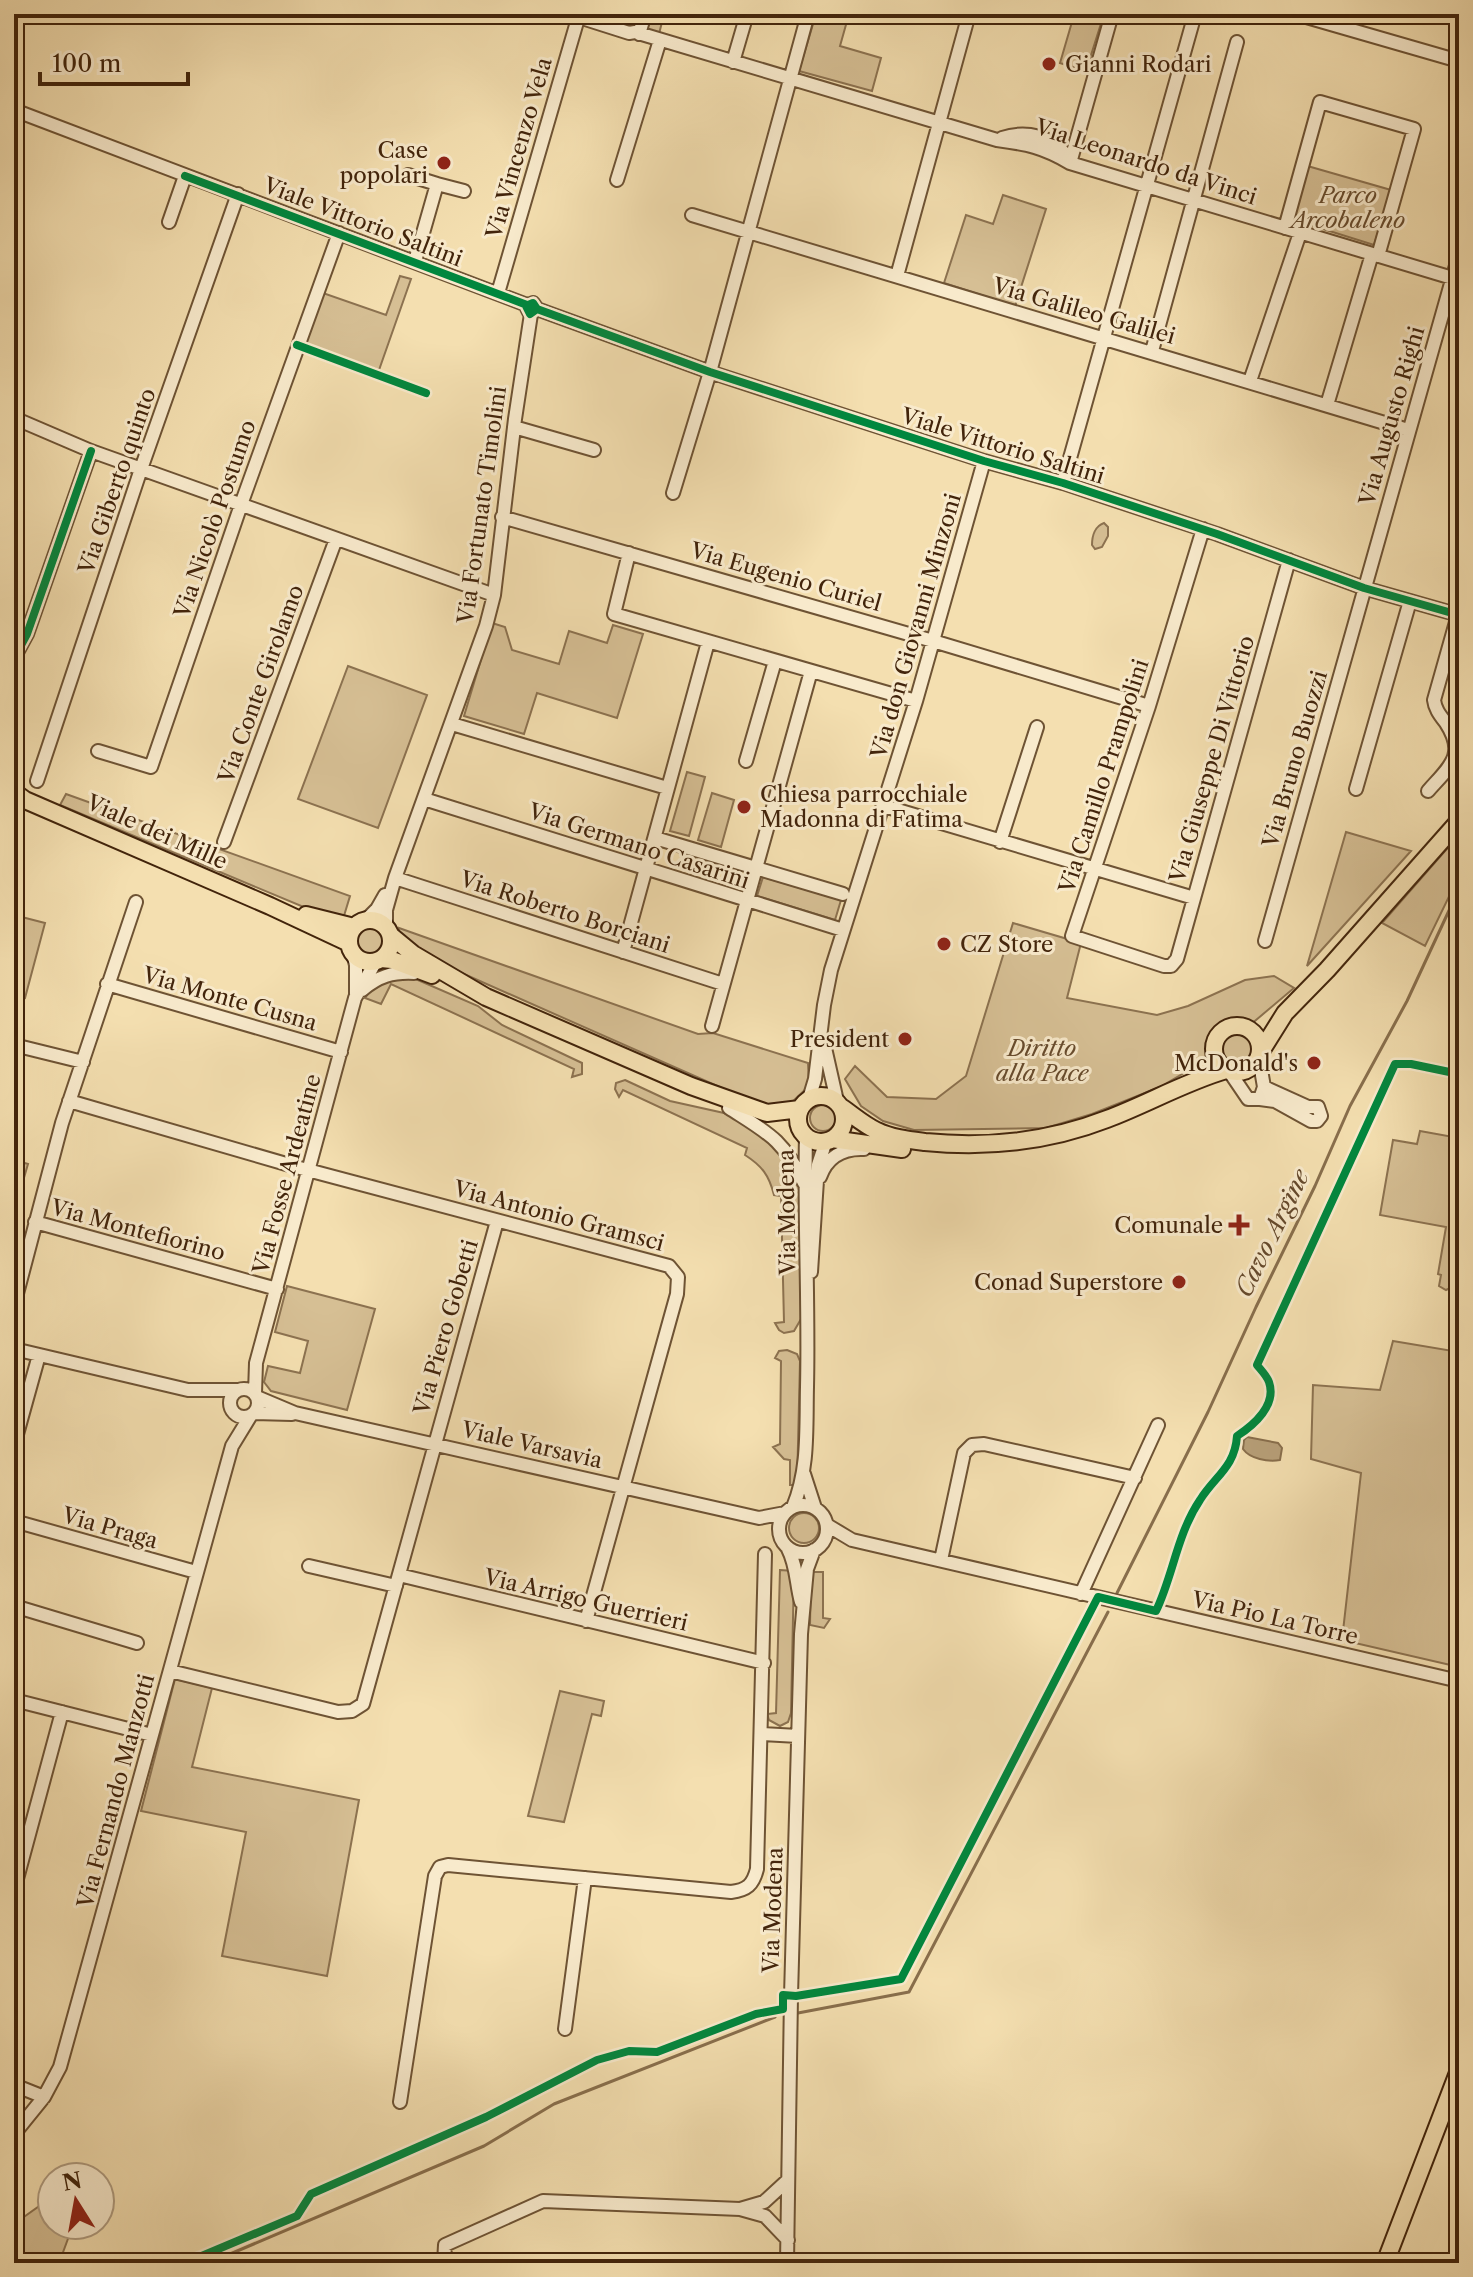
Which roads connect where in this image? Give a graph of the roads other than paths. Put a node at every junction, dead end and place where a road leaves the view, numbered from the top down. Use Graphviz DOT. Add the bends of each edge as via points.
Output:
graph roads {
  1 [pos="645,14"];
  2 [pos="747,14"];
  3 [pos="808,14"];
  4 [pos="969,14"];
  5 [pos="1112,14"];
  6 [pos="1195,14"];
  7 [pos="1296,14"];
  8 [pos="579,15"];
  9 [pos="637,33"];
  10 [pos="660,40"];
  11 [pos="1237,42"];
  12 [pos="1459,61"];
  13 [pos="733,62"];
  14 [pos="791,79"];
  15 [pos="14,110"];
  16 [pos="940,123"];
  17 [pos="1070,163"];
  18 [pos="408,175"];
  19 [pos="185,176"];
  20 [pos="617,180"];
  21 [pos="437,184"];
  22 [pos="1146,186"];
  23 [pos="464,191"];
  24 [pos="238,194"];
  25 [pos="1193,201"];
  26 [pos="692,215"];
  27 [pos="169,222"];
  28 [pos="1285,228"];
  29 [pos="748,232"];
  30 [pos="339,233"];
  31 [pos="1300,233"];
  32 [pos="1375,255"];
  33 [pos="1459,255"];
  34 [pos="415,261"];
  35 [pos="897,276"];
  36 [pos="1456,279"];
  37 [pos="498,293"];
  38 [pos="532,309"];
  39 [pos="1102,338"];
  40 [pos="1152,351"];
  41 [pos="710,372"];
  42 [pos="1250,381"];
  43 [pos="1327,405"];
  44 [pos="14,418"];
  45 [pos="514,427"];
  46 [pos="1408,430"];
  47 [pos="594,450"];
  48 [pos="91,451"];
  49 [pos="984,461"];
  50 [pos="141,469"];
  51 [pos="1063,483"];
  52 [pos="673,493"];
  53 [pos="241,505"];
  54 [pos="502,517"];
  55 [pos="1203,529"];
  56 [pos="336,539"];
  57 [pos="629,553"];
  58 [pos="1289,560"];
  59 [pos="1364,588"];
  60 [pos="494,595"];
  61 [pos="1410,601"];
  62 [pos="1458,615"];
  63 [pos="18,641"];
  64 [pos="933,641"];
  65 [pos="708,642"];
  66 [pos="14,658"];
  67 [pos="775,661"];
  68 [pos="811,671"];
  69 [pos="916,701"];
  70 [pos="1149,706"];
  71 [pos="452,724"];
  72 [pos="1037,727"];
  73 [pos="98,751"];
  74 [pos="746,761"];
  75 [pos="37,781"];
  76 [pos="667,788"];
  77 [pos="1356,789"];
  78 [pos="1428,791"];
  79 [pos="18,797"];
  80 [pos="424,799"];
  81 [pos="884,806"];
  82 [pos="1459,821"];
  83 [pos="655,838"];
  84 [pos="224,842"];
  85 [pos="1000,842"];
  86 [pos="757,868"];
  87 [pos="647,869"];
  88 [pos="1096,870"];
  89 [pos="395,878"];
  90 [pos="843,894"];
  91 [pos="1194,898"];
  92 [pos="136,902"];
  93 [pos="747,902"];
  94 [pos="843,930"];
  95 [pos="388,932"];
  96 [pos="355,936"];
  97 [pos="1265,941"];
  98 [pos="623,952"];
  99 [pos="378,960"];
  100 [pos="1171,966"];
  101 [pos="431,974"];
  102 [pos="107,984"];
  103 [pos="723,984"];
  104 [pos="356,995"];
  105 [pos="486,997"];
  106 [pos="1285,1013"];
  107 [pos="712,1026"];
  108 [pos="1245,1028"];
  109 [pos="821,1032"];
  110 [pos="14,1045"];
  111 [pos="1215,1045"];
  112 [pos="341,1052"];
  113 [pos="1260,1056"];
  114 [pos="83,1062"];
  115 [pos="1227,1070"];
  116 [pos="1184,1085"];
  117 [pos="691,1086"];
  118 [pos="69,1101"];
  119 [pos="805,1104"];
  120 [pos="839,1104"];
  121 [pos="729,1108"];
  122 [pos="804,1133"];
  123 [pos="829,1140"];
  124 [pos="966,1146"];
  125 [pos="903,1149"];
  126 [pos="308,1170"];
  127 [pos="811,1185"];
  128 [pos="497,1221"];
  129 [pos="35,1222"];
  130 [pos="277,1289"];
  131 [pos="14,1305"];
  132 [pos="14,1349"];
  133 [pos="39,1355"];
  134 [pos="256,1363"];
  135 [pos="239,1390"];
  136 [pos="198,1391"];
  137 [pos="256,1395"];
  138 [pos="232,1411"];
  139 [pos="295,1413"];
  140 [pos="253,1414"];
  141 [pos="1158,1425"];
  142 [pos="435,1444"];
  143 [pos="14,1445"];
  144 [pos="232,1446"];
  145 [pos="804,1474"];
  146 [pos="1135,1478"];
  147 [pos="622,1486"];
  148 [pos="815,1508"];
  149 [pos="789,1510"];
  150 [pos="759,1518"];
  151 [pos="14,1521"];
  152 [pos="827,1525"];
  153 [pos="779,1533"];
  154 [pos="852,1540"];
  155 [pos="817,1548"];
  156 [pos="788,1549"];
  157 [pos="765,1554"];
  158 [pos="941,1560"];
  159 [pos="309,1566"];
  160 [pos="196,1572"];
  161 [pos="397,1581"];
  162 [pos="1081,1594"];
  163 [pos="802,1605"];
  164 [pos="14,1606"];
  165 [pos="586,1621"];
  166 [pos="137,1643"];
  167 [pos="764,1663"];
  168 [pos="170,1671"];
  169 [pos="1459,1681"];
  170 [pos="14,1700"];
  171 [pos="62,1712"];
  172 [pos="762,1734"];
  173 [pos="152,1735"];
  174 [pos="798,1736"];
  175 [pos="585,1878"];
  176 [pos="14,1890"];
  177 [pos="565,2029"];
  178 [pos="1459,2070"];
  179 [pos="14,2085"];
  180 [pos="44,2097"];
  181 [pos="400,2102"];
  182 [pos="14,2134"];
  183 [pos="788,2180"];
  184 [pos="764,2202"];
  185 [pos="740,2209"];
  186 [pos="788,2211"];
  187 [pos="765,2216"];
  188 [pos="788,2240"];
  189 [pos="444,2263"];
  190 [pos="787,2263"];
  191 [pos="1385,2263"];
  1 -- 9 [label="street"];
  2 -- 13 [label="street"];
  3 -- 14 [label="street"];
  4 -- 16 [label="street"];
  5 -- 17 [label="street"];
  6 -- 22 [label="street"];
  7 -- 12 [label="street"];
  8 -- 9 [label="street"];
  8 -- 37 [label="street, Via Vincenzo Vela"];
  9 -- 10 [label="street"];
  10 -- 13 [label="street"];
  10 -- 20 [label="street"];
  11 -- 25 [label="street"];
  13 -- 14 [label="street"];
  14 -- 16 [label="street"];
  14 -- 29 [label="street"];
  15 -- 19 [label="street, Viale Vittorio Saltini"];
  16 -- 17 [label="street" via="997,140 1019,132 1052,141"];
  16 -- 35 [label="street"];
  17 -- 22 [label="street, Via Leonardo da Vinci"];
  18 -- 21 [label="street"];
  19 -- 24 [label="street, Viale Vittorio Saltini"];
  19 -- 27 [label="street"];
  21 -- 23 [label="street"];
  21 -- 34 [label="street"];
  22 -- 25 [label="street, Via Leonardo da Vinci"];
  22 -- 39 [label="street"];
  24 -- 30 [label="street, Viale Vittorio Saltini"];
  24 -- 50 [label="street, Via Giberto quinto"];
  25 -- 28 [label="street, Via Leonardo da Vinci"];
  25 -- 40 [label="street"];
  26 -- 29 [label="street, Via Galileo Galilei"];
  28 -- 31 [label="street, Via Leonardo da Vinci"];
  28 -- 32 [label="street" via="1320,102 1414,129"];
  29 -- 35 [label="street, Via Galileo Galilei"];
  29 -- 41 [label="street"];
  30 -- 34 [label="street, Viale Vittorio Saltini"];
  30 -- 53 [label="street, Via Nicolò Postumo"];
  31 -- 32 [label="street, Via Leonardo da Vinci"];
  31 -- 42 [label="street"];
  32 -- 36 [label="street, Via Leonardo da Vinci"];
  32 -- 43 [label="street"];
  33 -- 36 [label="street, Via Augusto Righi"];
  34 -- 37 [label="street, Viale Vittorio Saltini"];
  35 -- 39 [label="street, Via Galileo Galilei"];
  36 -- 46 [label="street, Via Augusto Righi"];
  37 -- 38 [label="street, Viale Vittorio Saltini"];
  38 -- 41 [label="street, Viale Vittorio Saltini"];
  38 -- 45 [label="street, Via Fortunato Timolini"];
  39 -- 40 [label="street, Via Galileo Galilei"];
  39 -- 51 [label="street"];
  40 -- 42 [label="street, Via Galileo Galilei"];
  41 -- 49 [label="street, Viale Vittorio Saltini"];
  41 -- 52 [label="street"];
  42 -- 43 [label="street, Via Galileo Galilei"];
  43 -- 46 [label="street, Via Galileo Galilei"];
  44 -- 48 [label="street"];
  45 -- 47 [label="street"];
  45 -- 54 [label="street, Via Fortunato Timolini"];
  46 -- 59 [label="street, Via Augusto Righi"];
  48 -- 50 [label="street"];
  48 -- 63 [label="street" via="27,634"];
  49 -- 51 [label="street, Viale Vittorio Saltini"];
  49 -- 64 [label="street, Via don Giovanni Minzoni"];
  50 -- 53 [label="street"];
  50 -- 75 [label="street, Via Giberto quinto"];
  51 -- 55 [label="street, Viale Vittorio Saltini"];
  53 -- 56 [label="street"];
  53 -- 73 [label="street, Via Nicolò Postumo" via="151,767"];
  54 -- 57 [label="street, Via Eugenio Curiel"];
  54 -- 60 [label="street, Via Fortunato Timolini"];
  55 -- 58 [label="street, Viale Vittorio Saltini"];
  55 -- 70 [label="street, Via Camillo Prampolini"];
  56 -- 60 [label="street"];
  56 -- 84 [label="street, Via Conte Girolamo"];
  57 -- 64 [label="street, Via Eugenio Curiel"];
  57 -- 65 [label="street" via="614,614"];
  58 -- 59 [label="street, Viale Vittorio Saltini"];
  58 -- 91 [label="street, Via Giuseppe Di Vittorio"];
  59 -- 61 [label="street, Viale Vittorio Saltini"];
  59 -- 97 [label="street, Via Bruno Buozzi"];
  60 -- 71 [label="street, Via Fortunato Timolini"];
  61 -- 62 [label="street, Viale Vittorio Saltini"];
  61 -- 77 [label="street"];
  62 -- 78 [label="street" via="1434,700 1453,735 1456,753"];
  63 -- 66 [label="street"];
  64 -- 69 [label="street, Via don Giovanni Minzoni"];
  64 -- 70 [label="street, Via Eugenio Curiel"];
  65 -- 67 [label="street"];
  65 -- 76 [label="street"];
  67 -- 68 [label="street"];
  67 -- 74 [label="street"];
  68 -- 69 [label="street"];
  68 -- 86 [label="street"];
  69 -- 81 [label="street, Via don Giovanni Minzoni"];
  70 -- 88 [label="street, Via Camillo Prampolini"];
  71 -- 76 [label="street"];
  71 -- 80 [label="street, Via Fortunato Timolini"];
  72 -- 85 [label="street"];
  76 -- 83 [label="street"];
  79 -- 96 [label="main road, Viale dei Mille" via="270,906"];
  80 -- 87 [label="street, Via Germano Casarini"];
  80 -- 89 [label="street, Via Fortunato Timolini"];
  81 -- 85 [label="street"];
  81 -- 94 [label="street, Via don Giovanni Minzoni"];
  82 -- 106 [label="main road"];
  83 -- 86 [label="street"];
  83 -- 87 [label="street"];
  85 -- 88 [label="street"];
  86 -- 90 [label="street"];
  86 -- 93 [label="street"];
  87 -- 93 [label="street, Via Germano Casarini"];
  87 -- 98 [label="street"];
  88 -- 91 [label="street"];
  88 -- 100 [label="street, Via Camillo Prampolini" via="1072,936"];
  89 -- 95 [label="street, Via Fortunato Timolini" via="386,910"];
  89 -- 96 [label="street, Via Fortunato Timolini"];
  89 -- 98 [label="street, Via Roberto Borciani"];
  91 -- 100 [label="street, Via Giuseppe Di Vittorio"];
  92 -- 102 [label="street"];
  93 -- 94 [label="street, Via Germano Casarini"];
  93 -- 103 [label="street"];
  94 -- 109 [label="street, Via don Giovanni Minzoni"];
  95 -- 96 [label="main road, Viale dei Mille" via="376,922"];
  95 -- 99 [label="main road" via="389,949"];
  95 -- 105 [label="main road, Viale dei Mille" via="413,954"];
  96 -- 99 [label="main road, Viale dei Mille" via="363,961"];
  96 -- 104 [label="street, Via Fosse Ardeatine"];
  98 -- 103 [label="street, Via Roberto Borciani"];
  99 -- 101 [label="main road, Viale dei Mille"];
  99 -- 104 [label="street, Via Fosse Ardeatine"];
  101 -- 104 [label="street" via="384,975"];
  101 -- 105 [label="main road, Viale dei Mille"];
  102 -- 112 [label="street, Via Monte Cusna"];
  102 -- 114 [label="street"];
  103 -- 107 [label="street"];
  104 -- 112 [label="street, Via Fosse Ardeatine"];
  105 -- 117 [label="main road, Viale dei Mille"];
  106 -- 108 [label="main road"];
  106 -- 113 [label="main road"];
  108 -- 111 [label="main road" via="1224,1030"];
  108 -- 113 [label="main road" via="1258,1038"];
  109 -- 119 [label="street, Via don Giovanni Minzoni" via="815,1079"];
  109 -- 120 [label="street, Via don Giovanni Minzoni"];
  110 -- 114 [label="street"];
  111 -- 115 [label="main road" via="1217,1060"];
  111 -- 116 [label="main road"];
  112 -- 126 [label="street, Via Fosse Ardeatine"];
  113 -- 115 [label="main road" via="1245,1071"];
  113 -- 115 [label="street" via="1262,1093 1248,1099"];
  114 -- 118 [label="street"];
  115 -- 116 [label="main road"];
  116 -- 124 [label="main road" via="1079,1129"];
  117 -- 119 [label="main road, Viale dei Mille" via="767,1113"];
  117 -- 121 [label="main road, Viale dei Mille"];
  118 -- 126 [label="street, Via Antonio Gramsci"];
  118 -- 129 [label="street"];
  119 -- 120 [label="main road, Viale dei Mille" via="823,1096"];
  119 -- 122 [label="main road" via="799,1124"];
  120 -- 123 [label="main road" via="844,1121"];
  120 -- 124 [label="main road" via="888,1135"];
  121 -- 122 [label="main road, Viale dei Mille"];
  121 -- 127 [label="street, Viale dei Mille" via="779,1141"];
  122 -- 123 [label="main road, Viale dei Mille" via="812,1140"];
  122 -- 127 [label="street, Via Modena"];
  123 -- 125 [label="main road, Viale dei Mille"];
  123 -- 127 [label="street, Via Modena"];
  124 -- 125 [label="main road, Viale dei Mille"];
  125 -- 127 [label="street, Via Modena" via="845,1150"];
  126 -- 128 [label="street, Via Antonio Gramsci"];
  126 -- 130 [label="street, Via Fosse Ardeatine"];
  127 -- 145 [label="street, Via Modena" via="814,1257 808,1287"];
  128 -- 142 [label="street, Via Piero Gobetti"];
  128 -- 147 [label="street, Via Antonio Gramsci" via="669,1266 678,1277"];
  129 -- 130 [label="street, Via Montefiorino"];
  129 -- 131 [label="street"];
  130 -- 134 [label="street, Via Fosse Ardeatine"];
  132 -- 133 [label="street, Viale Varsavia"];
  133 -- 136 [label="street, Viale Varsavia"];
  133 -- 143 [label="street"];
  134 -- 135 [label="street, Via Fosse Ardeatine"];
  134 -- 137 [label="street, Via Fosse Ardeatine"];
  135 -- 136 [label="street, Viale Varsavia"];
  135 -- 137 [label="street, Viale Varsavia"];
  135 -- 138 [label="street" via="230,1401"];
  136 -- 138 [label="street, Viale Varsavia"];
  137 -- 139 [label="street, Viale Varsavia"];
  137 -- 140 [label="street"];
  138 -- 140 [label="street, Viale Varsavia" via="243,1417"];
  138 -- 144 [label="street, Via Fernando Manzotti"];
  139 -- 140 [label="street, Viale Varsavia"];
  139 -- 142 [label="street, Viale Varsavia"];
  140 -- 144 [label="street, Via Fernando Manzotti"];
  141 -- 146 [label="street"];
  142 -- 147 [label="street, Viale Varsavia"];
  142 -- 161 [label="street, Via Piero Gobetti"];
  144 -- 160 [label="street, Via Fernando Manzotti"];
  145 -- 148 [label="street, Via Modena"];
  145 -- 149 [label="street, Via Modena"];
  146 -- 158 [label="street" via="972,1445 964,1453"];
  146 -- 162 [label="street"];
  147 -- 150 [label="street, Viale Varsavia"];
  147 -- 165 [label="street"];
  148 -- 149 [label="street"];
  148 -- 152 [label="street"];
  149 -- 150 [label="street, Viale Varsavia"];
  149 -- 153 [label="street"];
  150 -- 153 [label="street, Viale Varsavia"];
  151 -- 160 [label="street, Via Praga"];
  152 -- 154 [label="street, Via Pio La Torre"];
  152 -- 155 [label="street"];
  153 -- 156 [label="street"];
  154 -- 155 [label="street, Via Pio La Torre"];
  154 -- 158 [label="street, Via Pio La Torre"];
  155 -- 156 [label="street" via="804,1553"];
  155 -- 163 [label="street, Via Modena" via="807,1569"];
  156 -- 163 [label="street, Via Modena" via="797,1568"];
  157 -- 167 [label="street"];
  158 -- 162 [label="street, Via Pio La Torre"];
  159 -- 161 [label="street, Via Arrigo Guerrieri"];
  160 -- 168 [label="street, Via Fernando Manzotti"];
  161 -- 165 [label="street, Via Arrigo Guerrieri"];
  161 -- 168 [label="street, Via Piero Gobetti" via="366,1697 358,1709 338,1712"];
  162 -- 169 [label="street, Via Pio La Torre"];
  163 -- 174 [label="street, Via Modena"];
  164 -- 166 [label="street"];
  165 -- 167 [label="street, Via Arrigo Guerrieri"];
  167 -- 172 [label="street"];
  168 -- 173 [label="street, Via Fernando Manzotti"];
  170 -- 171 [label="street"];
  171 -- 173 [label="street"];
  171 -- 176 [label="street"];
  172 -- 174 [label="street"];
  172 -- 175 [label="street" via="757,1869 748,1888 731,1892"];
  173 -- 180 [label="street, Via Fernando Manzotti" via="60,2067"];
  174 -- 183 [label="street, Via Modena"];
  175 -- 177 [label="street"];
  175 -- 181 [label="street" via="448,1865 437,1869"];
  178 -- 191 [label="main road"];
  179 -- 180 [label="street"];
  180 -- 182 [label="street, Via Fernando Manzotti"];
  183 -- 184 [label="street"];
  183 -- 186 [label="street, Via Modena"];
  184 -- 185 [label="street"];
  184 -- 186 [label="street"];
  185 -- 187 [label="street"];
  185 -- 189 [label="street" via="543,2201 445,2245"];
  186 -- 187 [label="street"];
  186 -- 188 [label="street, Via Modena"];
  187 -- 188 [label="street"];
  188 -- 190 [label="street, Via Modena"];
}
